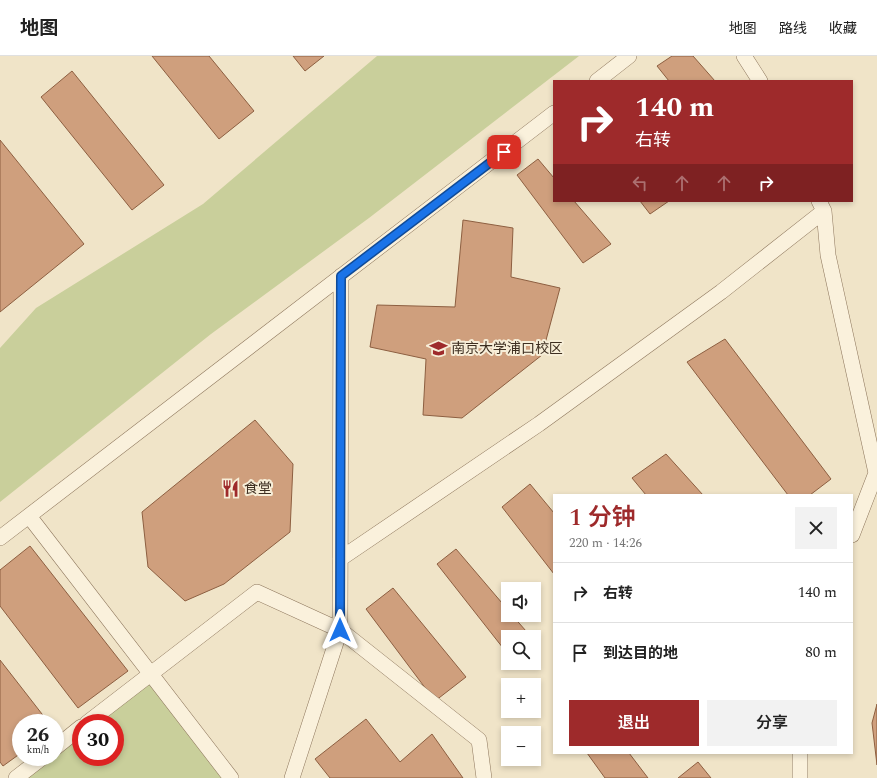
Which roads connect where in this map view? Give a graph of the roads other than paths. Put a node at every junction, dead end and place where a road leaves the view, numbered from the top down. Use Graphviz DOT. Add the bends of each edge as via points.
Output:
graph roads {
  1 [pos="629,56"];
  2 [pos="744,56"];
  3 [pos="598,80"];
  4 [pos="759,80"];
  5 [pos="553,115"];
  6 [pos="822,206"];
  7 [pos="341,276"];
  8 [pos="29,516"];
  9 [pos="853,532"];
  10 [pos="0,538"];
  11 [pos="340,559"];
  12 [pos="340,630"];
  13 [pos="150,673"];
  14 [pos="98,714"];
  15 [pos="72,734"];
  16 [pos="64,741"];
  17 [pos="800,754"];
  18 [pos="31,766"];
  19 [pos="16,778"];
  20 [pos="231,778"];
  21 [pos="292,778"];
  22 [pos="484,778"];
  23 [pos="800,778"];
  1 -- 3 [label="street"];
  2 -- 4 [label="street"];
  5 -- 7 [label="street"];
  6 -- 9 [label="street" via="828,255 876,474"];
  6 -- 11 [label="street" via="721,292 540,424"];
  7 -- 8 [label="street"];
  7 -- 11 [label="street"];
  8 -- 10 [label="street"];
  8 -- 13 [label="street"];
  11 -- 12 [label="street"];
  12 -- 13 [label="street" via="257,592"];
  12 -- 21 [label="street"];
  12 -- 22 [label="street" via="479,740"];
  13 -- 14 [label="street"];
  13 -- 20 [label="street"];
  15 -- 16 [label="street"];
  17 -- 23 [label="street"];
  18 -- 19 [label="street"];
}
